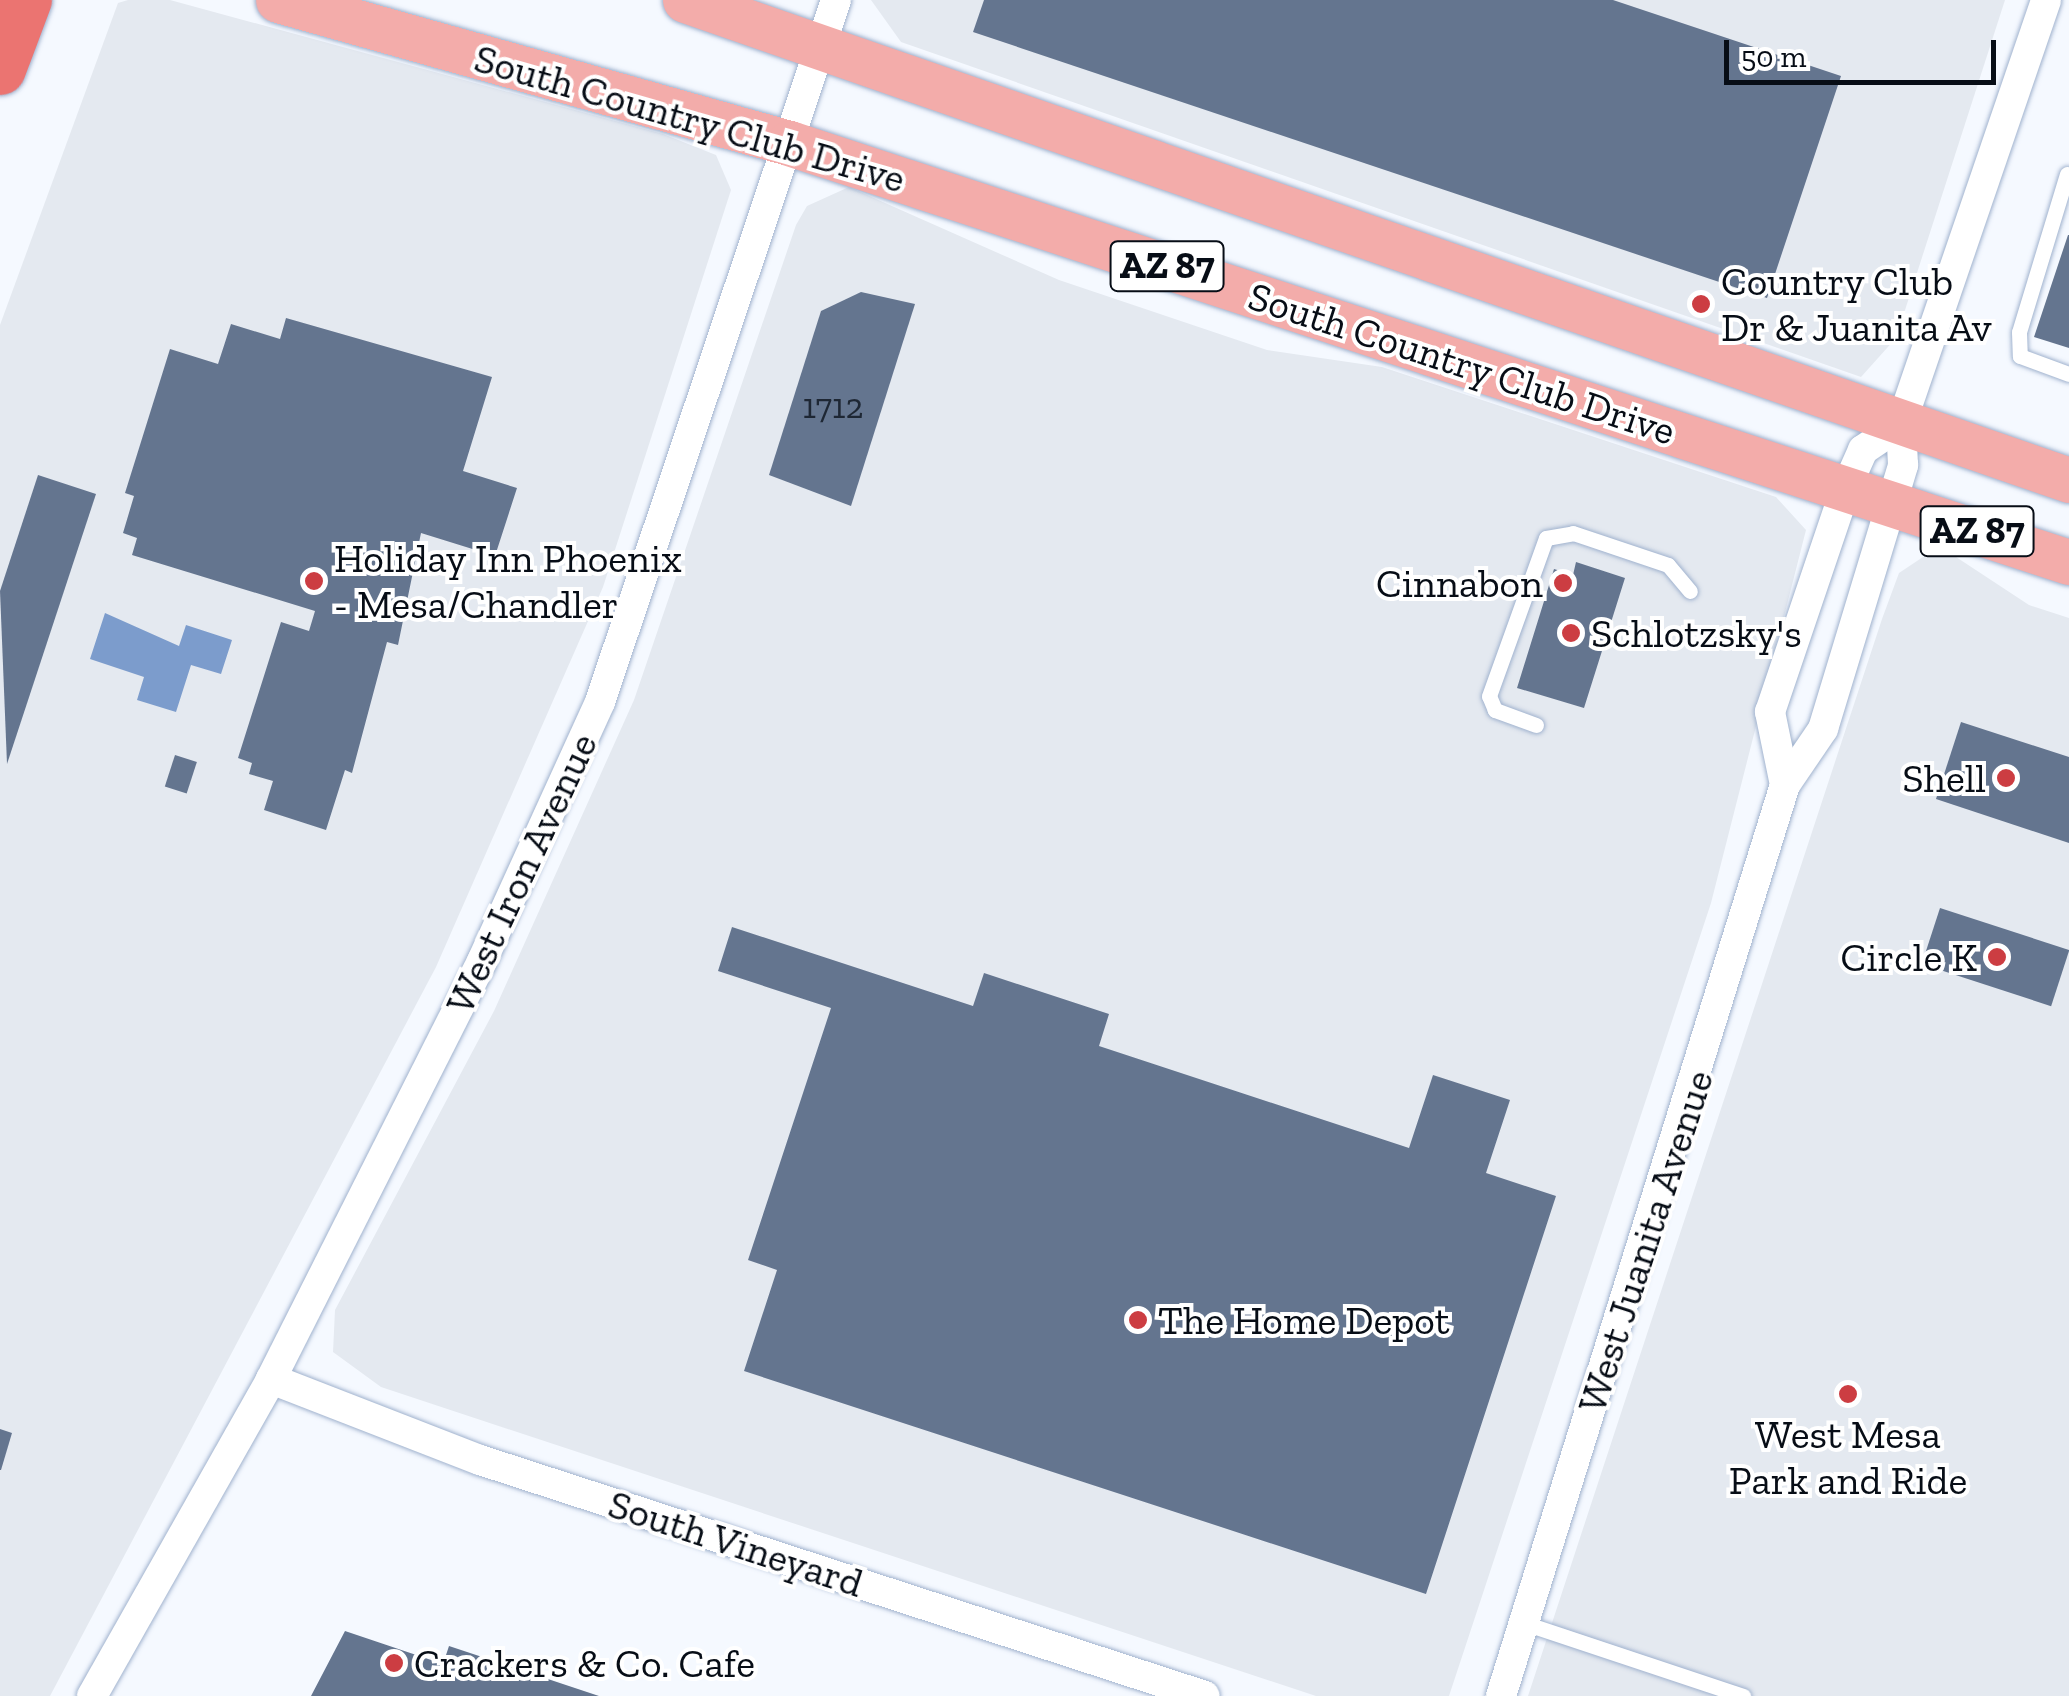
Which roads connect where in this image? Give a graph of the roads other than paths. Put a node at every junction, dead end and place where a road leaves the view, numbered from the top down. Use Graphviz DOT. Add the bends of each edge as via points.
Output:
graph roads {
  1 [pos="26,0"];
  2 [pos="278,0"];
  3 [pos="685,0"];
  4 [pos="836,0"];
  5 [pos="2046,0"];
  6 [pos="822,46"];
  7 [pos="0,68"];
  8 [pos="789,143"];
  9 [pos="2067,174"];
  10 [pos="2069,374"];
  11 [pos="1901,424"];
  12 [pos="2069,480"];
  13 [pos="1846,488"];
  14 [pos="1891,503"];
  15 [pos="2069,562"];
  16 [pos="1690,591"];
  17 [pos="1536,725"];
  18 [pos="1785,785"];
  19 [pos="270,1379"];
  20 [pos="1524,1623"];
  21 [pos="92,1696"];
  22 [pos="1205,1696"];
  23 [pos="1500,1696"];
  24 [pos="1743,1696"];
  1 -- 7 [label="highway"];
  2 -- 8 [label="main road, South Country Club Drive / AZ 87"];
  3 -- 6 [label="main road, South Country Club Drive / AZ 87"];
  4 -- 6 [label="street, West Iron Avenue"];
  5 -- 11 [label="street, West Juanita Avenue"];
  6 -- 8 [label="street, West Iron Avenue"];
  6 -- 11 [label="main road, South Country Club Drive / AZ 87"];
  8 -- 13 [label="main road, South Country Club Drive / AZ 87"];
  8 -- 19 [label="street, West Iron Avenue" via="600,702 482,961"];
  9 -- 10 [label="lane" via="2018,332 2020,356"];
  11 -- 12 [label="main road, South Country Club Drive / AZ 87"];
  11 -- 13 [label="street, West Juanita Avenue" via="1863,450"];
  11 -- 14 [label="street, West Juanita Avenue" via="1903,465"];
  13 -- 14 [label="main road, South Country Club Drive / AZ 87"];
  13 -- 18 [label="street, West Juanita Avenue" via="1770,712"];
  14 -- 15 [label="main road, South Country Club Drive / AZ 87"];
  14 -- 18 [label="street, West Juanita Avenue" via="1823,729"];
  16 -- 17 [label="lane" via="1668,564 1573,533 1546,538 1489,696 1495,710"];
  18 -- 20 [label="street, West Juanita Avenue"];
  19 -- 21 [label="street, West Iron Avenue"];
  19 -- 22 [label="street, South Vineyard" via="461,1454"];
  20 -- 23 [label="street, West Juanita Avenue"];
  20 -- 24 [label="lane"];
}
